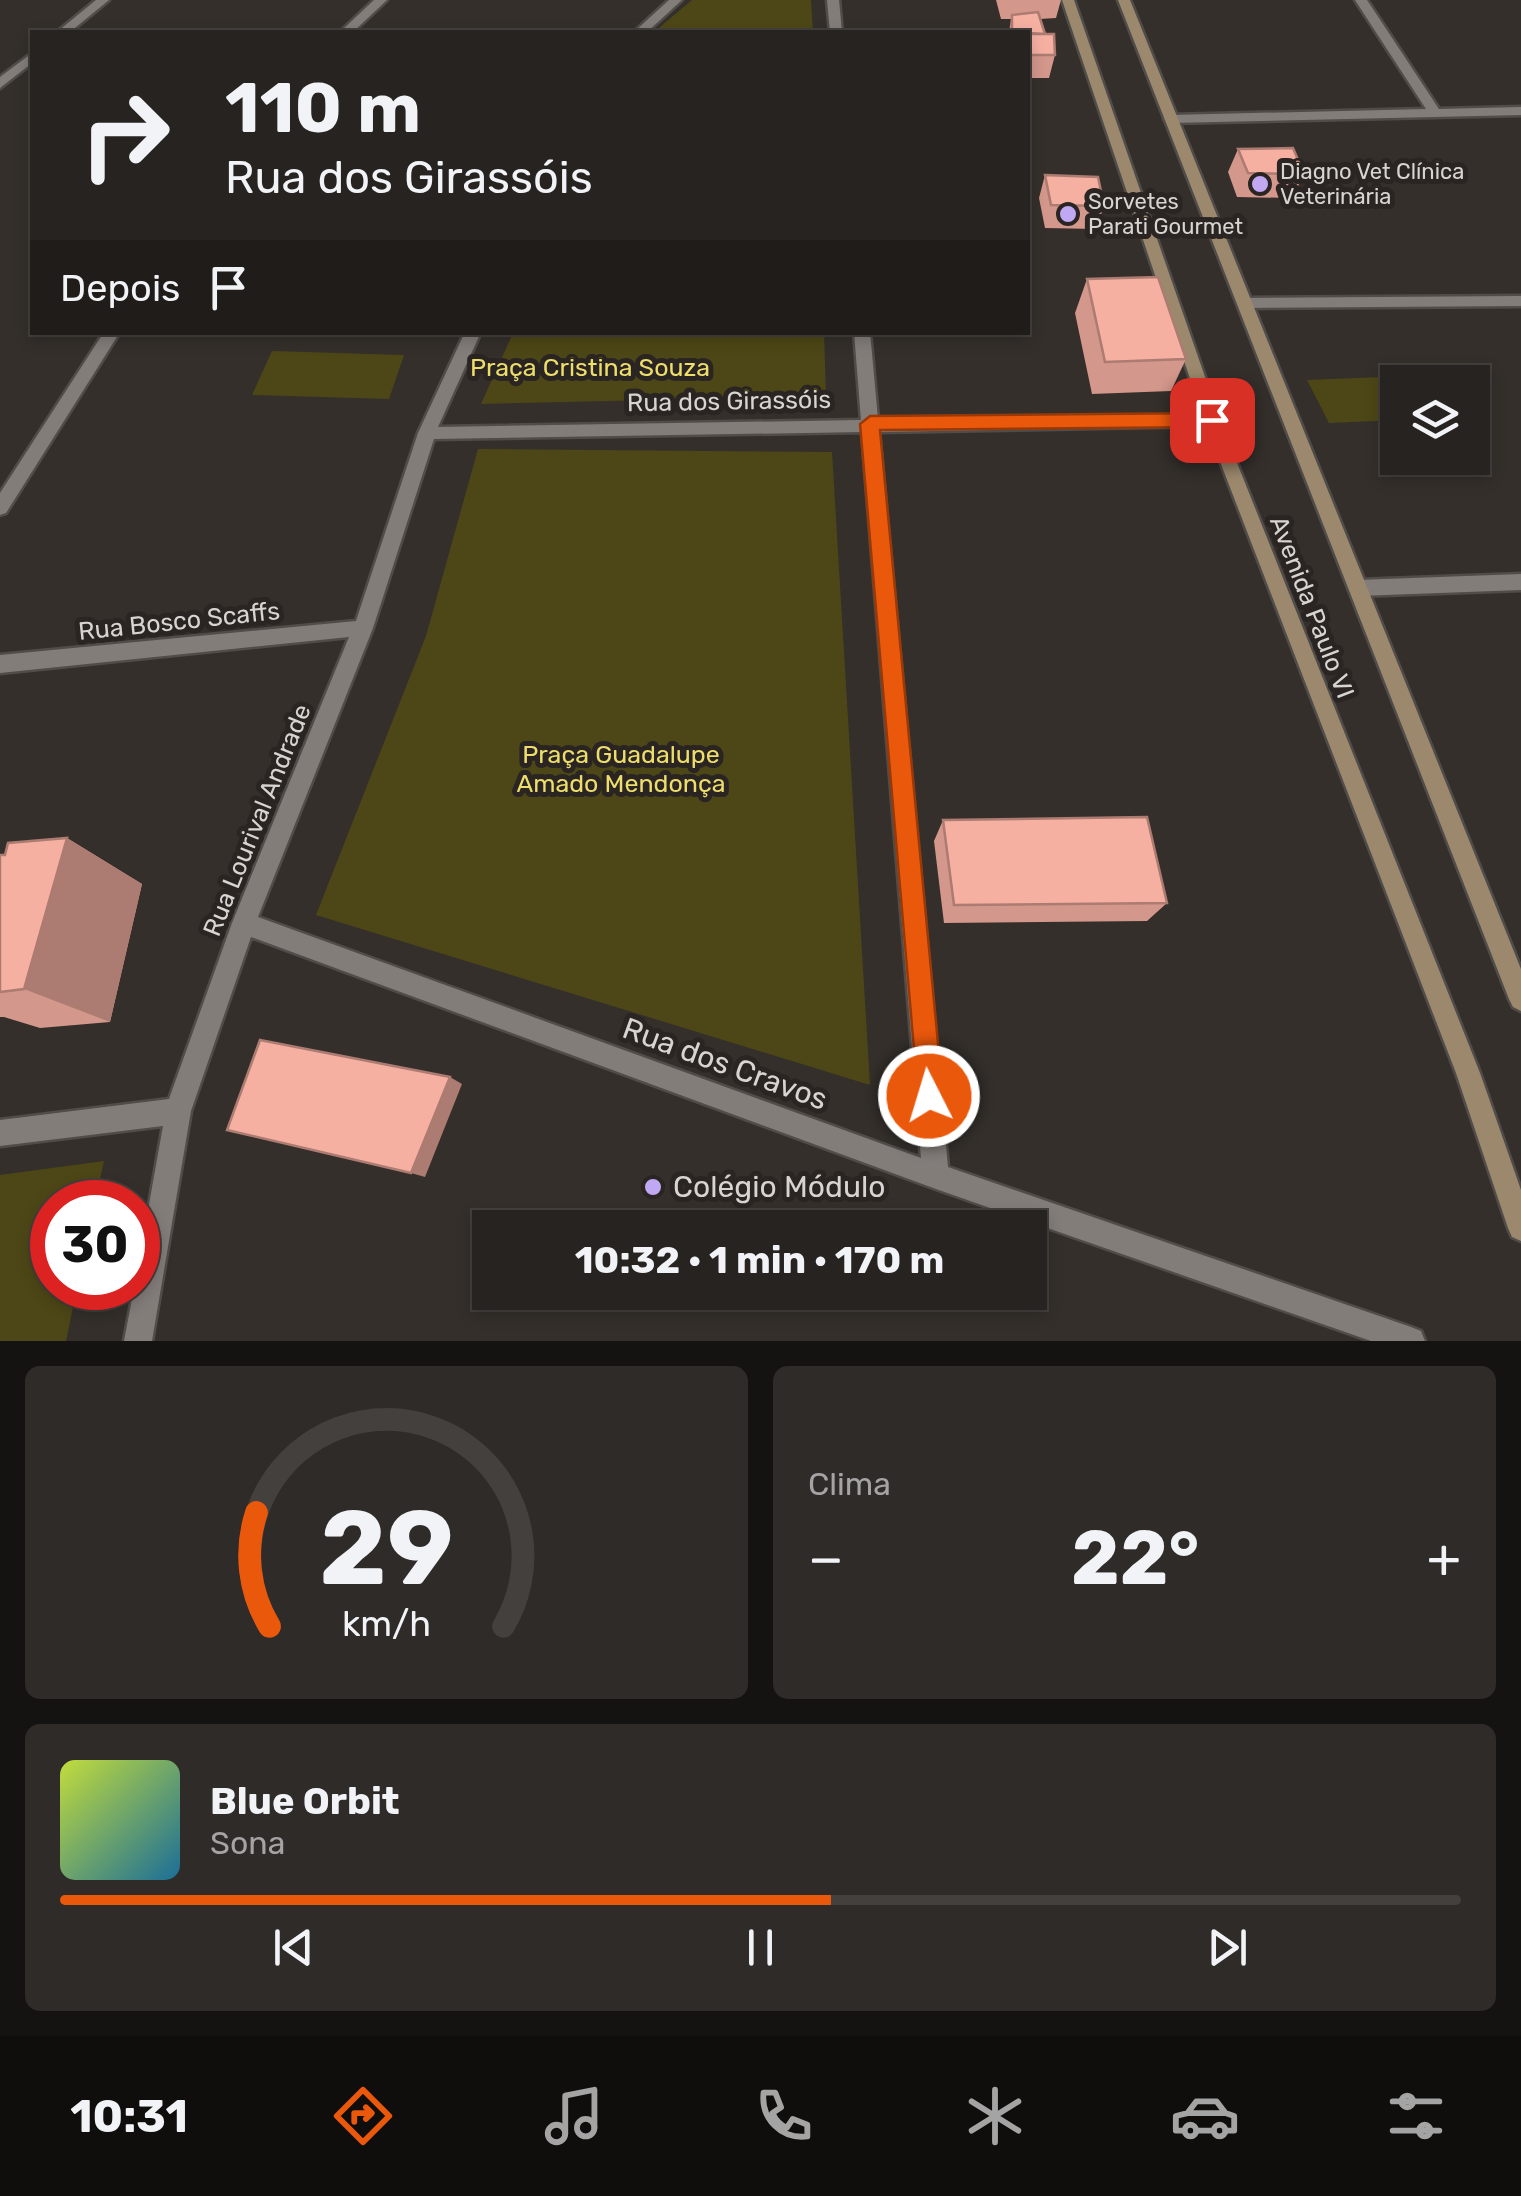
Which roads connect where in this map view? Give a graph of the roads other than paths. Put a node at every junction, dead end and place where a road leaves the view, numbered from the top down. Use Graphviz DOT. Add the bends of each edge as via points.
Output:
graph roads {
  1 [pos="102,0"];
  2 [pos="381,0"];
  3 [pos="676,0"];
  4 [pos="833,0"];
  5 [pos="1068,0"];
  6 [pos="1124,0"];
  7 [pos="1361,0"];
  8 [pos="65,30"];
  9 [pos="348,30"];
  10 [pos="642,30"];
  11 [pos="836,30"];
  12 [pos="30,60"];
  13 [pos="0,84"];
  14 [pos="1521,111"];
  15 [pos="1435,112"];
  16 [pos="1171,119"];
  17 [pos="1521,301"];
  18 [pos="1244,302"];
  19 [pos="110,335"];
  20 [pos="472,335"];
  21 [pos="862,335"];
  22 [pos="1212,420"];
  23 [pos="870,424"];
  24 [pos="426,432"];
  25 [pos="0,508"];
  26 [pos="1521,582"];
  27 [pos="1358,588"];
  28 [pos="362,628"];
  29 [pos="0,664"];
  30 [pos="244,923"];
  31 [pos="1521,999"];
  32 [pos="178,1111"];
  33 [pos="0,1133"];
  34 [pos="936,1176"];
  35 [pos="1521,1228"];
  36 [pos="138,1341"];
  37 [pos="1411,1341"];
  1 -- 8 [label="street"];
  2 -- 9 [label="street"];
  3 -- 10 [label="street"];
  4 -- 11 [label="street"];
  5 -- 22 [label="main road, Avenida Paulo VI"];
  6 -- 16 [label="main road, Avenida Paulo VI"];
  7 -- 15 [label="street"];
  12 -- 13 [label="street"];
  14 -- 15 [label="street"];
  15 -- 16 [label="street"];
  16 -- 18 [label="main road, Avenida Paulo VI"];
  17 -- 18 [label="street"];
  18 -- 27 [label="main road, Avenida Paulo VI"];
  19 -- 25 [label="street"];
  20 -- 24 [label="street, Rua Lourival Andrade"];
  21 -- 23 [label="street"];
  22 -- 23 [label="street, Rua dos Girassóis"];
  22 -- 35 [label="main road, Avenida Paulo VI" via="1468,1073"];
  23 -- 24 [label="street, Rua dos Girassóis"];
  23 -- 34 [label="street"];
  24 -- 28 [label="street, Rua Lourival Andrade"];
  26 -- 27 [label="street"];
  27 -- 31 [label="main road, Avenida Paulo VI"];
  28 -- 29 [label="street, Rua Bosco Scaffs"];
  28 -- 30 [label="street, Rua Lourival Andrade"];
  30 -- 32 [label="street, Rua Lourival Andrade"];
  30 -- 34 [label="street, Rua dos Cravos"];
  32 -- 33 [label="street"];
  32 -- 36 [label="street, Rua Lourival Andrade"];
  34 -- 37 [label="street, Rua dos Cravos"];
}
